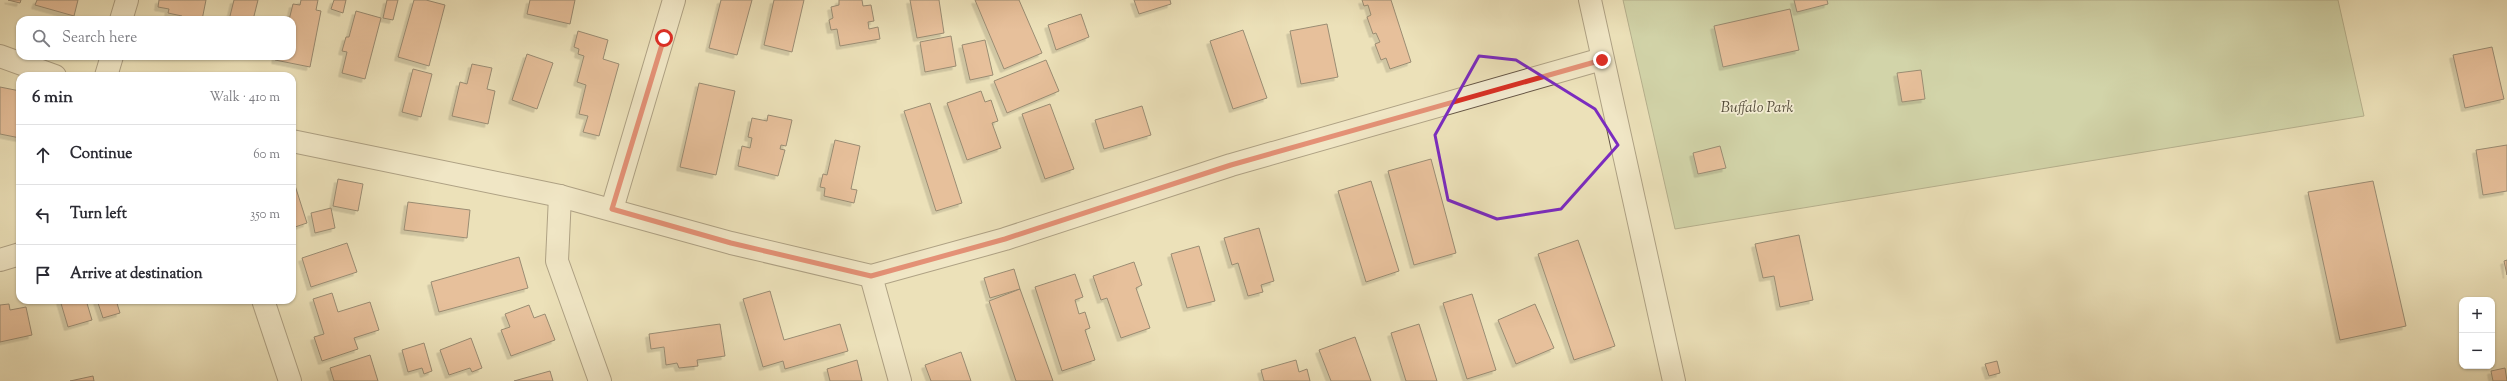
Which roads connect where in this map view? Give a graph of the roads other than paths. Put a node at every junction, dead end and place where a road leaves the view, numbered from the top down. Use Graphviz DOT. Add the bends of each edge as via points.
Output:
graph roads {
  1 [pos="127,0"];
  2 [pos="674,0"];
  3 [pos="1590,0"];
  4 [pos="122,16"];
  5 [pos="0,56"];
  6 [pos="111,60"];
  7 [pos="1602,60"];
  8 [pos="44,72"];
  9 [pos="107,72"];
  10 [pos="296,143"];
  11 [pos="560,196"];
  12 [pos="612,209"];
  13 [pos="16,255"];
  14 [pos="0,260"];
  15 [pos="871,276"];
  16 [pos="264,304"];
  17 [pos="290,381"];
  18 [pos="600,381"];
  19 [pos="900,381"];
  20 [pos="1674,381"];
  1 -- 4 [label="street"];
  2 -- 12 [label="street"];
  3 -- 7 [label="street"];
  5 -- 8 [label="street"];
  6 -- 9 [label="street"];
  7 -- 15 [label="street" via="1231,165 1005,239"];
  7 -- 20 [label="street"];
  10 -- 11 [label="street"];
  11 -- 12 [label="street"];
  11 -- 18 [label="street" via="557,261"];
  12 -- 15 [label="street" via="731,243"];
  13 -- 14 [label="street"];
  15 -- 19 [label="street"];
  16 -- 17 [label="street"];
}
